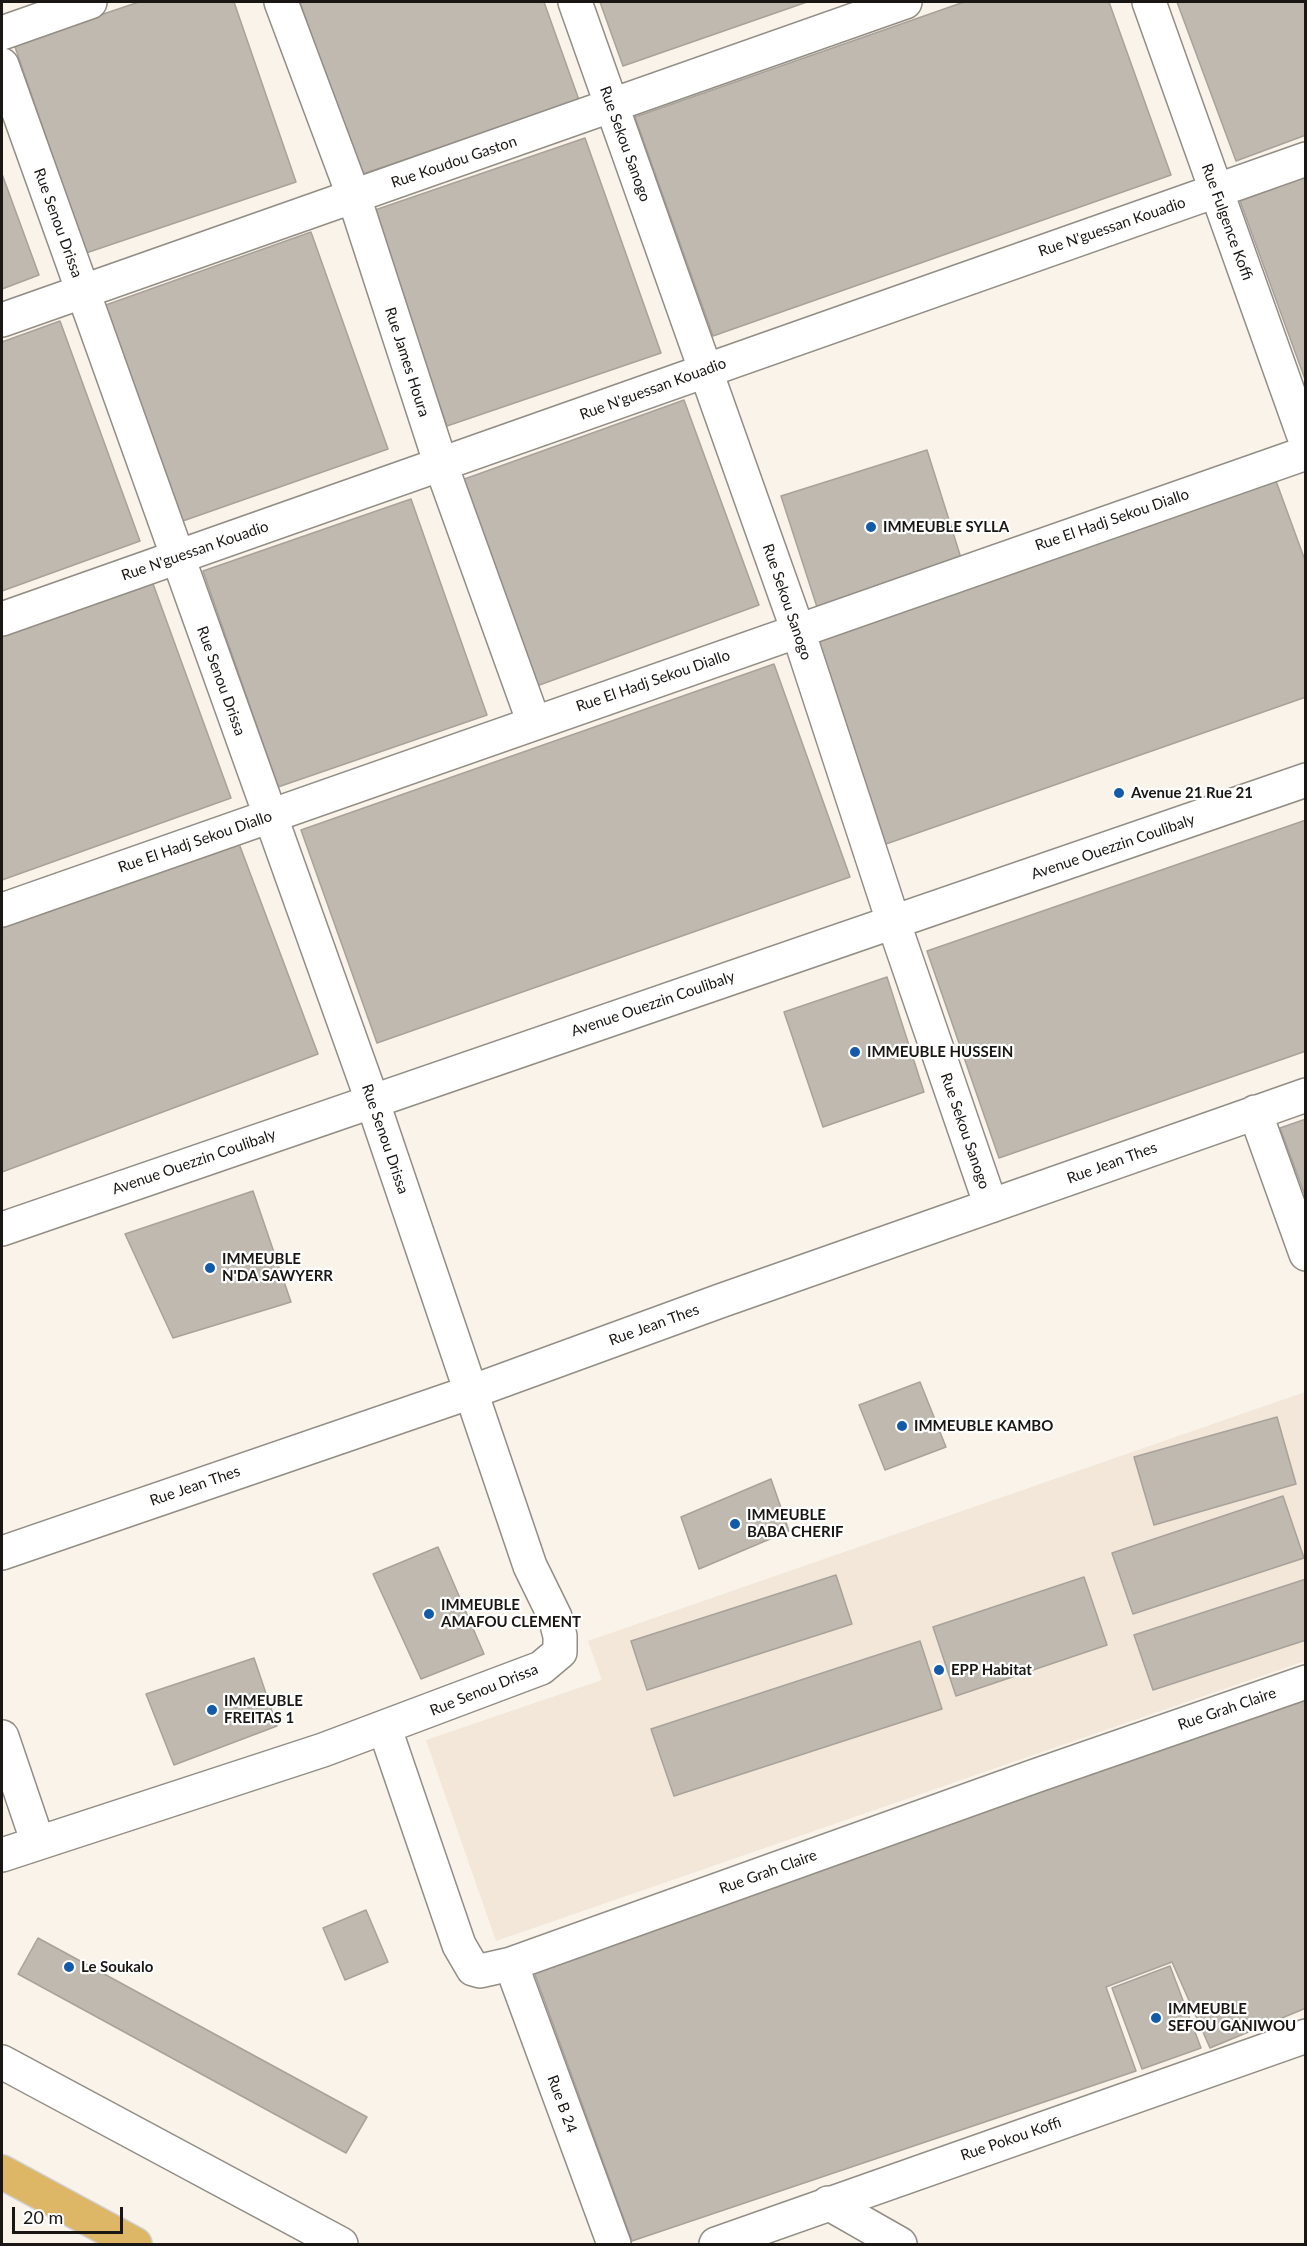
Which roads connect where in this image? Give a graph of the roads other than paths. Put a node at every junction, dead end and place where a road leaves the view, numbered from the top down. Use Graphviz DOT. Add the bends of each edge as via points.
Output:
graph roads {
  1 [pos="90,2"];
  2 [pos="281,2"];
  3 [pos="575,2"];
  4 [pos="905,2"];
  5 [pos="1149,2"];
  6 [pos="2,33"];
  7 [pos="2,65"];
  8 [pos="612,106"];
  9 [pos="1305,159"];
  10 [pos="1216,190"];
  11 [pos="354,198"];
  12 [pos="82,292"];
  13 [pos="2,320"];
  14 [pos="705,369"];
  15 [pos="1305,442"];
  16 [pos="1305,453"];
  17 [pos="441,465"];
  18 [pos="177,557"];
  19 [pos="2,619"];
  20 [pos="798,630"];
  21 [pos="534,723"];
  22 [pos="1305,780"];
  23 [pos="269,816"];
  24 [pos="2,910"];
  25 [pos="893,921"];
  26 [pos="1305,1095"];
  27 [pos="372,1100"];
  28 [pos="1255,1112"];
  29 [pos="991,1206"];
  30 [pos="2,1229"];
  31 [pos="1305,1254"];
  32 [pos="471,1392"];
  33 [pos="2,1553"];
  34 [pos="1305,1682"];
  35 [pos="385,1729"];
  36 [pos="2,1737"];
  37 [pos="38,1843"];
  38 [pos="2,1855"];
  39 [pos="511,1964"];
  40 [pos="1305,2036"];
  41 [pos="2,2062"];
  42 [pos="2,2172"];
  43 [pos="828,2203"];
  44 [pos="135,2244"];
  45 [pos="341,2244"];
  46 [pos="614,2244"];
  47 [pos="717,2244"];
  48 [pos="900,2244"];
  1 -- 6 [label="street"];
  2 -- 11 [label="street, Rue James Houra"];
  3 -- 8 [label="street, Rue Sekou Sanogo"];
  4 -- 8 [label="street, Rue Koudou Gaston"];
  5 -- 10 [label="street, Rue Fulgence Koffi"];
  7 -- 12 [label="street, Rue Senou Drissa"];
  8 -- 11 [label="street, Rue Koudou Gaston"];
  8 -- 14 [label="street, Rue Sekou Sanogo"];
  9 -- 10 [label="street, Rue N'guessan Kouadio"];
  10 -- 14 [label="street, Rue N'guessan Kouadio"];
  10 -- 15 [label="street, Rue Fulgence Koffi"];
  11 -- 12 [label="street, Rue Koudou Gaston"];
  11 -- 17 [label="street, Rue James Houra"];
  12 -- 13 [label="street, Rue Koudou Gaston"];
  12 -- 18 [label="street, Rue Senou Drissa"];
  14 -- 17 [label="street, Rue N'guessan Kouadio"];
  14 -- 20 [label="street, Rue Sekou Sanogo"];
  16 -- 20 [label="street, Rue El Hadj Sekou Diallo"];
  17 -- 18 [label="street, Rue N'guessan Kouadio"];
  17 -- 21 [label="street, Rue James Houra"];
  18 -- 19 [label="street, Rue N'guessan Kouadio"];
  18 -- 23 [label="street, Rue Senou Drissa"];
  20 -- 21 [label="street, Rue El Hadj Sekou Diallo"];
  20 -- 25 [label="street, Rue Sekou Sanogo"];
  21 -- 23 [label="street, Rue El Hadj Sekou Diallo"];
  22 -- 25 [label="street, Avenue Ouezzin Coulibaly"];
  23 -- 24 [label="street, Rue El Hadj Sekou Diallo"];
  23 -- 27 [label="street, Rue Senou Drissa"];
  25 -- 27 [label="street, Avenue Ouezzin Coulibaly"];
  25 -- 29 [label="street, Rue Sekou Sanogo"];
  26 -- 28 [label="street, Rue Jean Thes"];
  27 -- 30 [label="street, Avenue Ouezzin Coulibaly"];
  27 -- 32 [label="street, Rue Senou Drissa"];
  28 -- 29 [label="street, Rue Jean Thes"];
  28 -- 31 [label="street"];
  29 -- 32 [label="street, Rue Jean Thes"];
  32 -- 33 [label="street, Rue Jean Thes"];
  32 -- 35 [label="street, Rue Senou Drissa" via="530,1566 555,1617 560,1652 541,1668"];
  34 -- 39 [label="street, Rue Grah Claire"];
  35 -- 37 [label="street, Rue Senou Drissa"];
  35 -- 39 [label="street, Rue Grah Claire" via="465,1959 480,1971"];
  36 -- 37 [label="street"];
  37 -- 38 [label="street, Rue Senou Drissa"];
  39 -- 46 [label="street, Rue B 24"];
  40 -- 43 [label="street, Rue Pokou Koffi"];
  41 -- 45 [label="street"];
  42 -- 44 [label="main road"];
  43 -- 47 [label="street, Rue Pokou Koffi"];
  43 -- 48 [label="street"];
}
